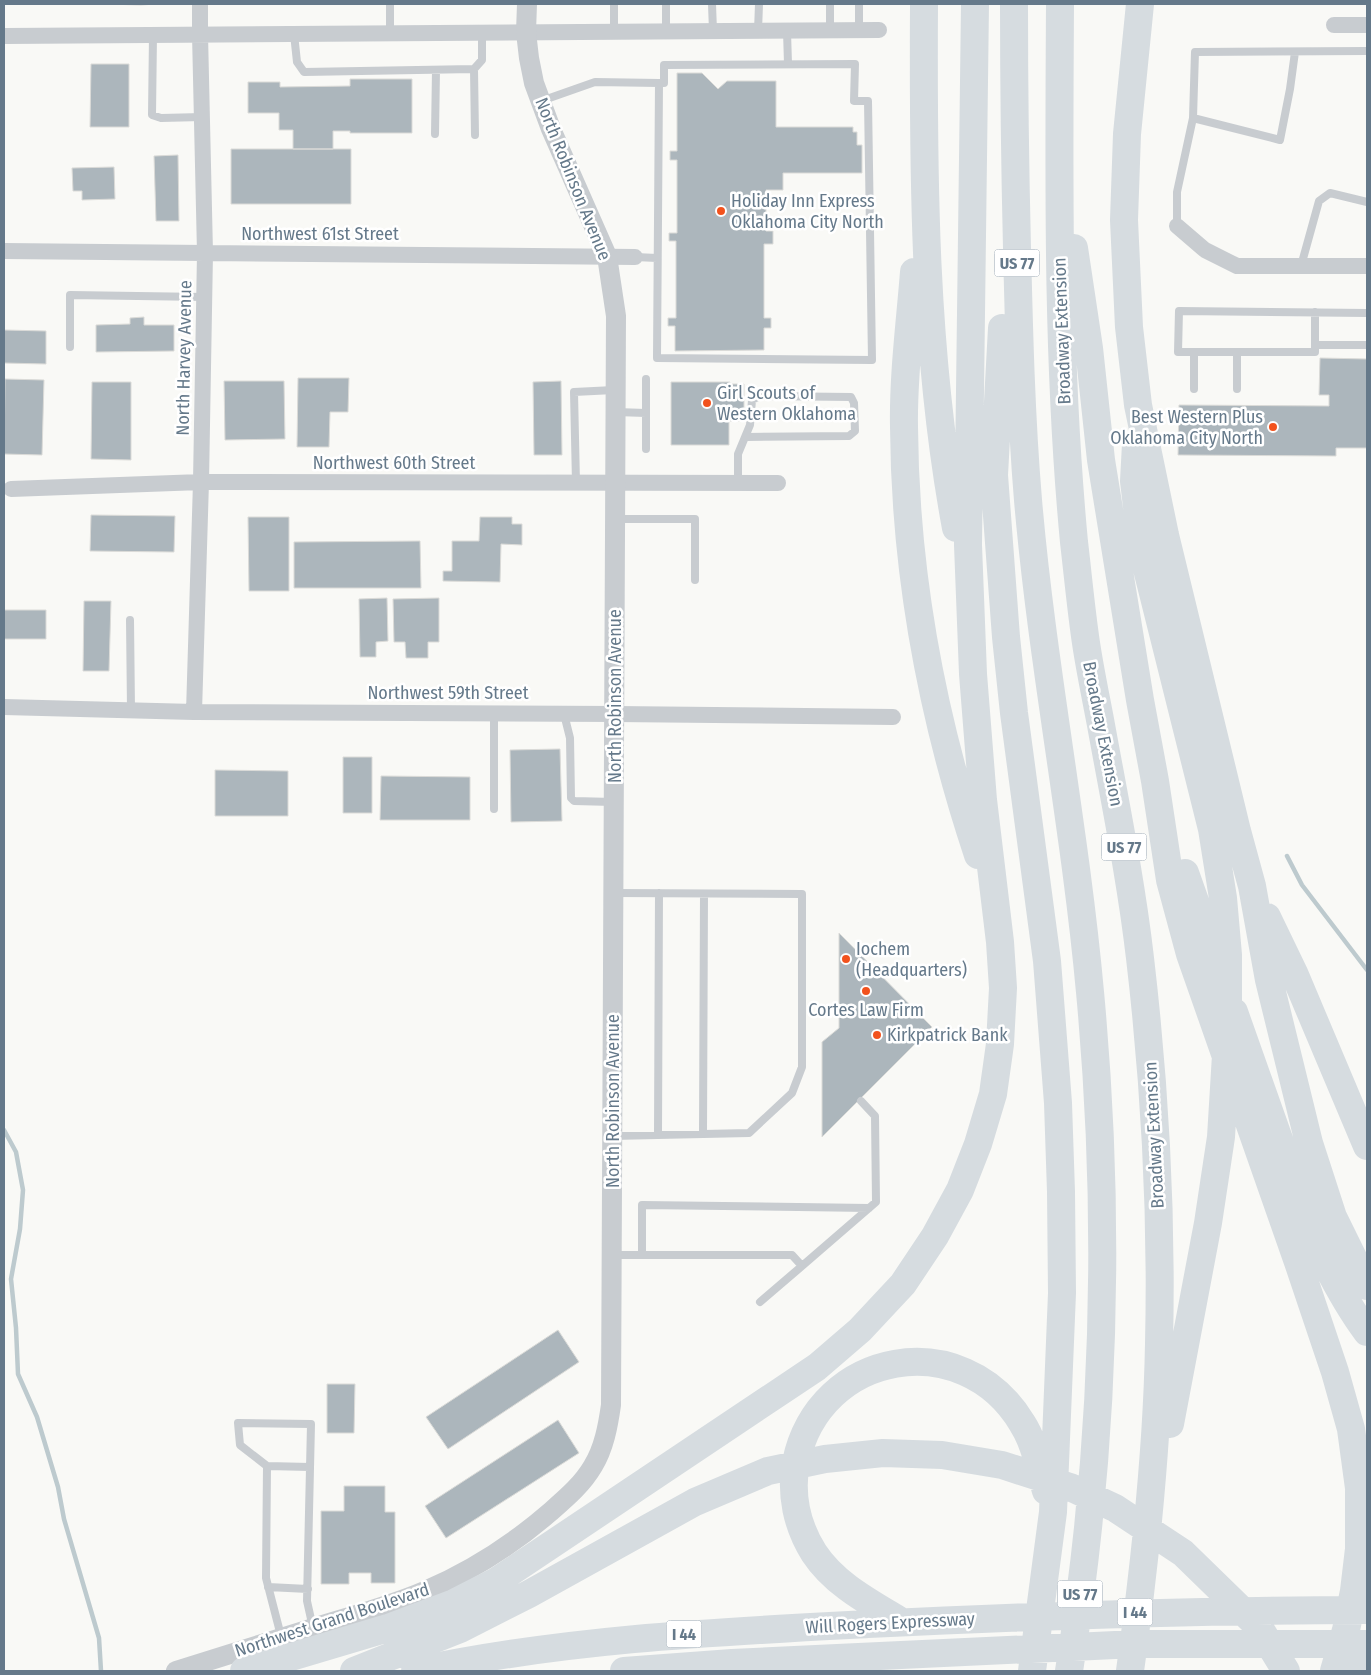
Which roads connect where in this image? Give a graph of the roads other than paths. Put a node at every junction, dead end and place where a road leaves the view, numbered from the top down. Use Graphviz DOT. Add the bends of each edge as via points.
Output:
graph roads {
  1 [pos="200,4"];
  2 [pos="390,4"];
  3 [pos="527,4"];
  4 [pos="614,4"];
  5 [pos="666,4"];
  6 [pos="712,4"];
  7 [pos="759,4"];
  8 [pos="830,4"];
  9 [pos="859,4"];
  10 [pos="924,4"];
  11 [pos="975,4"];
  12 [pos="1014,4"];
  13 [pos="1060,4"];
  14 [pos="1140,4"];
  15 [pos="1334,25"];
  16 [pos="1367,25"];
  17 [pos="830,30"];
  18 [pos="859,30"];
  19 [pos="879,30"];
  20 [pos="666,31"];
  21 [pos="713,31"];
  22 [pos="758,31"];
  23 [pos="787,31"];
  24 [pos="526,32"];
  25 [pos="614,32"];
  26 [pos="390,33"];
  27 [pos="482,33"];
  28 [pos="200,34"];
  29 [pos="294,34"];
  30 [pos="153,35"];
  31 [pos="6,36"];
  32 [pos="1367,51"];
  33 [pos="1294,52"];
  34 [pos="788,64"];
  35 [pos="474,69"];
  36 [pos="436,70"];
  37 [pos="658,83"];
  38 [pos="541,101"];
  39 [pos="1014,116"];
  40 [pos="202,117"];
  41 [pos="1193,118"];
  42 [pos="435,134"];
  43 [pos="475,135"];
  44 [pos="1059,155"];
  45 [pos="923,156"];
  46 [pos="1367,202"];
  47 [pos="1177,226"];
  48 [pos="4,252"];
  49 [pos="206,253"];
  50 [pos="607,256"];
  51 [pos="635,257"];
  52 [pos="657,258"];
  53 [pos="1301,266"];
  54 [pos="1367,266"];
  55 [pos="205,297"];
  56 [pos="1315,312"];
  57 [pos="1367,312"];
  58 [pos="1315,345"];
  59 [pos="1367,345"];
  60 [pos="70,347"];
  61 [pos="1194,352"];
  62 [pos="1237,352"];
  63 [pos="646,379"];
  64 [pos="1194,389"];
  65 [pos="1237,389"];
  66 [pos="616,390"];
  67 [pos="1138,405"];
  68 [pos="616,412"];
  69 [pos="646,413"];
  70 [pos="747,437"];
  71 [pos="646,448"];
  72 [pos="201,482"];
  73 [pos="576,483"];
  74 [pos="616,483"];
  75 [pos="738,483"];
  76 [pos="778,483"];
  77 [pos="11,489"];
  78 [pos="616,519"];
  79 [pos="695,580"];
  80 [pos="130,620"];
  81 [pos="4,706"];
  82 [pos="131,710"];
  83 [pos="194,712"];
  84 [pos="494,713"];
  85 [pos="564,714"];
  86 [pos="614,714"];
  87 [pos="893,717"];
  88 [pos="1155,781"];
  89 [pos="614,802"];
  90 [pos="494,809"];
  91 [pos="1252,886"];
  92 [pos="614,893"];
  93 [pos="659,893"];
  94 [pos="704,894"];
  95 [pos="996,907"];
  96 [pos="1041,914"];
  97 [pos="861,1101"];
  98 [pos="703,1134"];
  99 [pos="658,1135"];
  100 [pos="612,1136"];
  101 [pos="1367,1146"];
  102 [pos="869,1208"];
  103 [pos="612,1255"];
  104 [pos="642,1255"];
  105 [pos="802,1266"];
  106 [pos="1367,1286"];
  107 [pos="760,1302"];
  108 [pos="1367,1332"];
  109 [pos="611,1405"];
  110 [pos="267,1466"];
  111 [pos="310,1467"];
  112 [pos="1053,1512"];
  113 [pos="1147,1540"];
  114 [pos="268,1587"];
  115 [pos="308,1589"];
  116 [pos="1367,1610"];
  117 [pos="902,1622"];
  118 [pos="313,1628"];
  119 [pos="282,1638"];
  120 [pos="1367,1644"];
  121 [pos="872,1657"];
  122 [pos="1367,1657"];
  123 [pos="176,1671"];
  124 [pos="244,1671"];
  125 [pos="354,1671"];
  126 [pos="415,1671"];
  127 [pos="624,1671"];
  128 [pos="840,1671"];
  129 [pos="1032,1671"];
  130 [pos="1070,1671"];
  131 [pos="1130,1671"];
  132 [pos="1286,1671"];
  133 [pos="1334,1671"];
  134 [pos="1359,1671"];
  1 -- 28 [label="street, North Harvey Avenue"];
  2 -- 26 [label="lane"];
  3 -- 24 [label="street, North Robinson Avenue"];
  4 -- 25 [label="lane"];
  5 -- 20 [label="lane"];
  6 -- 21 [label="lane"];
  7 -- 22 [label="lane"];
  8 -- 17 [label="lane"];
  9 -- 18 [label="lane"];
  10 -- 45 [label="highway"];
  11 -- 95 [label="highway" via="968,545 973,674"];
  12 -- 39 [label="highway, US 77"];
  13 -- 44 [label="highway, Broadway Extension / US 77"];
  14 -- 67 [label="highway" via="1127,134 1124,220 1129,327"];
  15 -- 16 [label="street"];
  17 -- 18 [label="street"];
  17 -- 23 [label="street"];
  18 -- 19 [label="street"];
  20 -- 21 [label="street"];
  20 -- 25 [label="street"];
  21 -- 22 [label="street"];
  22 -- 23 [label="street"];
  23 -- 34 [label="lane"];
  24 -- 25 [label="street"];
  24 -- 27 [label="street"];
  24 -- 38 [label="street, North Robinson Avenue"];
  26 -- 27 [label="street"];
  26 -- 29 [label="street"];
  27 -- 35 [label="lane" via="482,60"];
  28 -- 29 [label="street"];
  28 -- 30 [label="street"];
  28 -- 40 [label="street, North Harvey Avenue"];
  29 -- 36 [label="lane" via="297,62 304,72"];
  30 -- 31 [label="street"];
  30 -- 40 [label="lane" via="152,115 161,118"];
  32 -- 33 [label="lane"];
  33 -- 41 [label="lane" via="1195,52"];
  33 -- 41 [label="lane" via="1280,140"];
  34 -- 37 [label="lane" via="664,64 664,83"];
  34 -- 52 [label="lane" via="855,64 854,101 868,101 872,360 657,358"];
  35 -- 36 [label="lane"];
  35 -- 43 [label="lane"];
  36 -- 42 [label="lane"];
  37 -- 38 [label="lane" via="595,82"];
  37 -- 52 [label="lane"];
  38 -- 50 [label="street, North Robinson Avenue"];
  39 -- 96 [label="highway" via="994,475 1007,646"];
  39 -- 130 [label="highway, US 77" via="1019,364 1028,501 1083,922 1091,1002 1102,1203 1097,1414 1089,1516"];
  40 -- 49 [label="street, North Harvey Avenue"];
  41 -- 47 [label="lane" via="1177,192"];
  44 -- 88 [label="highway" via="1089,348 1101,460"];
  44 -- 113 [label="highway, Broadway Extension / US 77" via="1062,356 1074,543 1086,645 1123,842 1140,954 1154,1113 1159,1197 1160,1346"];
  45 -- 95 [label="highway" via="904,426 910,557 935,705 961,805"];
  45 -- 96 [label="highway" via="932,354 951,502 966,585 986,659 1009,784"];
  46 -- 53 [label="lane" via="1330,192 1319,201"];
  47 -- 53 [label="street" via="1205,250 1237,266"];
  48 -- 49 [label="street, Northwest 61st Street"];
  49 -- 50 [label="street, Northwest 61st Street"];
  49 -- 55 [label="street, North Harvey Avenue"];
  50 -- 51 [label="street, Northwest 61st Street"];
  50 -- 66 [label="street, North Robinson Avenue" via="616,316"];
  51 -- 52 [label="lane"];
  53 -- 54 [label="street"];
  55 -- 60 [label="lane" via="70,295"];
  55 -- 72 [label="street, North Harvey Avenue"];
  56 -- 57 [label="lane"];
  56 -- 58 [label="lane"];
  56 -- 61 [label="lane" via="1179,312 1178,352"];
  58 -- 59 [label="lane"];
  58 -- 62 [label="lane" via="1315,352"];
  61 -- 62 [label="lane"];
  61 -- 64 [label="lane"];
  62 -- 65 [label="lane"];
  63 -- 69 [label="lane"];
  66 -- 68 [label="street, North Robinson Avenue"];
  66 -- 73 [label="lane" via="574,392"];
  67 -- 91 [label="highway" via="1168,544"];
  67 -- 113 [label="highway" via="1134,482 1142,549 1212,829 1228,955 1228,1022 1221,1137 1208,1223"];
  68 -- 69 [label="lane"];
  68 -- 74 [label="street, North Robinson Avenue"];
  69 -- 71 [label="lane"];
  70 -- 70 [label="lane" via="752,400 760,396 851,397 854,403 855,431 849,436"];
  70 -- 75 [label="lane" via="738,454"];
  72 -- 73 [label="street, Northwest 60th Street"];
  72 -- 77 [label="street, Northwest 60th Street"];
  72 -- 83 [label="street, North Harvey Avenue"];
  73 -- 74 [label="street, Northwest 60th Street"];
  74 -- 75 [label="street, Northwest 60th Street"];
  74 -- 78 [label="street, North Robinson Avenue"];
  75 -- 76 [label="street, Northwest 60th Street"];
  78 -- 79 [label="lane" via="695,519"];
  78 -- 86 [label="street, North Robinson Avenue"];
  80 -- 82 [label="lane"];
  81 -- 82 [label="street, Northwest 59th Street"];
  82 -- 83 [label="street, Northwest 59th Street"];
  83 -- 84 [label="street, Northwest 59th Street"];
  84 -- 85 [label="street, Northwest 59th Street"];
  84 -- 90 [label="lane"];
  85 -- 86 [label="street, Northwest 59th Street"];
  85 -- 89 [label="lane" via="570,738 571,798 574,801"];
  86 -- 87 [label="street, Northwest 59th Street"];
  86 -- 89 [label="street, North Robinson Avenue"];
  88 -- 108 [label="highway" via="1315,1241 1344,1298"];
  88 -- 133 [label="highway" via="1170,880 1190,954 1352,1429 1360,1488 1359,1550 1346,1630"];
  89 -- 92 [label="street, North Robinson Avenue"];
  91 -- 101 [label="highway" via="1294,973"];
  91 -- 106 [label="highway" via="1269,980 1308,1143 1333,1217"];
  92 -- 93 [label="lane"];
  92 -- 100 [label="street, North Robinson Avenue"];
  93 -- 94 [label="lane"];
  93 -- 99 [label="lane"];
  94 -- 98 [label="lane"];
  94 -- 98 [label="lane" via="802,894 802,1067 792,1093 749,1133"];
  95 -- 124 [label="highway" via="1004,988 1000,1044 993,1094 978,1144 960,1190 935,1236 903,1284 860,1330 817,1367 497,1581 454,1603 388,1628"];
  96 -- 112 [label="highway" via="1053,1025 1061,1192 1062,1293"];
  97 -- 102 [label="lane" via="875,1116 876,1202"];
  98 -- 99 [label="lane"];
  99 -- 100 [label="lane"];
  100 -- 103 [label="street, North Robinson Avenue"];
  102 -- 104 [label="lane" via="642,1205"];
  102 -- 105 [label="lane"];
  103 -- 104 [label="lane"];
  103 -- 109 [label="street, North Robinson Avenue"];
  104 -- 105 [label="lane" via="792,1255"];
  105 -- 107 [label="lane"];
  109 -- 118 [label="street, Northwest Grand Boulevard" via="604,1444 594,1466 565,1500 521,1536 424,1591"];
  110 -- 111 [label="lane"];
  110 -- 111 [label="lane" via="240,1445 238,1423 310,1424"];
  110 -- 114 [label="lane"];
  111 -- 115 [label="lane"];
  112 -- 117 [label="highway" via="1023,1424 1001,1395 968,1373 934,1363 897,1363 867,1372 836,1391 820,1408 799,1450 794,1472 797,1513 815,1554 832,1575"];
  112 -- 129 [label="highway"];
  113 -- 131 [label="highway, Broadway Extension / US 77"];
  114 -- 115 [label="lane"];
  114 -- 119 [label="lane"];
  115 -- 118 [label="lane"];
  116 -- 117 [label="highway, Will Rogers Expressway / I 44" via="1145,1612"];
  117 -- 126 [label="highway, Will Rogers Expressway / I 44" via="625,1638 468,1660"];
  118 -- 119 [label="street, Northwest Grand Boulevard"];
  119 -- 123 [label="street, Northwest Grand Boulevard"];
  120 -- 121 [label="highway, Will Rogers Expressway / I 44" via="1136,1644"];
  121 -- 127 [label="highway, Will Rogers Expressway / I 44"];
  121 -- 128 [label="highway"];
  122 -- 134 [label="highway"];
  125 -- 132 [label="highway" via="460,1629 694,1502 768,1471 825,1459 883,1453 942,1455 1002,1465 1070,1487 1115,1508 1183,1554 1259,1627"];
}
